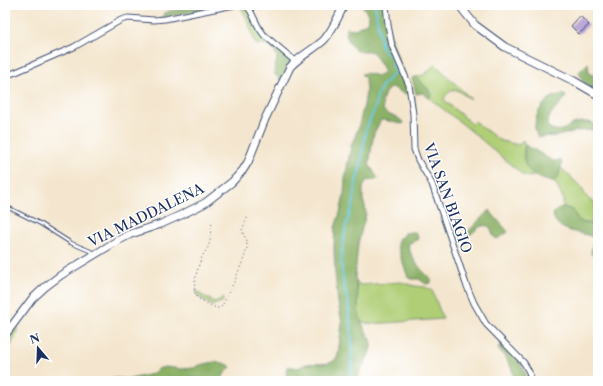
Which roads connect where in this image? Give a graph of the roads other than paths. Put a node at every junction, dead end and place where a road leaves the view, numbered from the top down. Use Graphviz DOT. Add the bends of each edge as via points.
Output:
graph roads {
  1 [pos="234,5"];
  2 [pos="245,5"];
  3 [pos="344,5"];
  4 [pos="386,5"];
  5 [pos="458,5"];
  6 [pos="295,61"];
  7 [pos="5,76"];
  8 [pos="598,95"];
  9 [pos="5,206"];
  10 [pos="95,254"];
  11 [pos="5,335"];
  12 [pos="531,381"];
  1 -- 7 [label="street" via="165,19 121,20 74,47"];
  2 -- 6 [label="street" via="264,35"];
  3 -- 6 [label="street, VIA MADDALENA" via="324,39"];
  4 -- 12 [label="street, VIA SAN BIAGIO" via="392,46 409,85 414,149 418,160 432,184 474,303 486,324 524,363"];
  5 -- 8 [label="street" via="474,25 505,47"];
  6 -- 10 [label="street, VIA MADDALENA" via="278,90 248,162 232,182 181,215 131,234"];
  9 -- 10 [label="lane"];
  10 -- 11 [label="street, VIA MADDALENA" via="45,287 32,299"];
}
